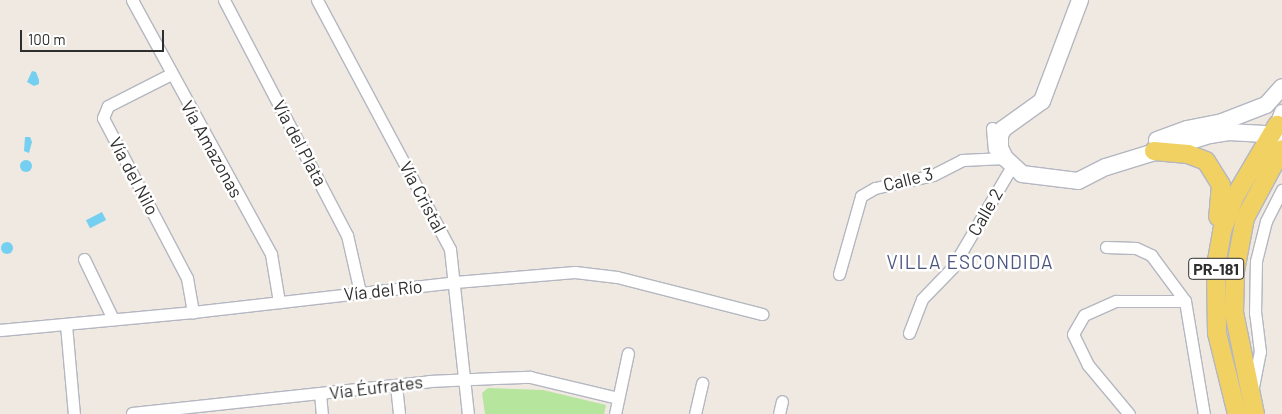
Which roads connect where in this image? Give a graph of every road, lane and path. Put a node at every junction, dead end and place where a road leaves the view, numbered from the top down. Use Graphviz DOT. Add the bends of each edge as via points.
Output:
graph roads {
  1 [pos="132,0"];
  2 [pos="224,0"];
  3 [pos="317,0"];
  4 [pos="1080,0"];
  5 [pos="170,74"];
  6 [pos="1282,87"];
  7 [pos="1222,122"];
  8 [pos="1279,126"];
  9 [pos="992,128"];
  10 [pos="1282,149"];
  11 [pos="1154,151"];
  12 [pos="1129,160"];
  13 [pos="1004,161"];
  14 [pos="1282,165"];
  15 [pos="1282,190"];
  16 [pos="1256,195"];
  17 [pos="1106,246"];
  18 [pos="84,259"];
  19 [pos="1216,266"];
  20 [pos="839,274"];
  21 [pos="455,282"];
  22 [pos="360,292"];
  23 [pos="1185,301"];
  24 [pos="279,302"];
  25 [pos="193,312"];
  26 [pos="762,314"];
  27 [pos="113,319"];
  28 [pos="66,325"];
  29 [pos="0,330"];
  30 [pos="909,333"];
  31 [pos="628,353"];
  32 [pos="464,379"];
  33 [pos="702,383"];
  34 [pos="396,385"];
  35 [pos="320,393"];
  36 [pos="1251,394"];
  37 [pos="618,398"];
  38 [pos="782,401"];
  39 [pos="243,402"];
  40 [pos="169,412"];
  41 [pos="132,413"];
  42 [pos="74,414"];
  43 [pos="245,414"];
  44 [pos="322,414"];
  45 [pos="399,414"];
  46 [pos="468,414"];
  47 [pos="615,414"];
  48 [pos="695,414"];
  49 [pos="779,414"];
  50 [pos="1129,414"];
  51 [pos="1204,414"];
  52 [pos="1237,414"];
  53 [pos="1255,414"];
  1 -- 5 [label="street, Vía Amazonas"];
  2 -- 22 [label="street, Vía del Plata" via="347,236"];
  3 -- 21 [label="street, Vía Cristal" via="450,249"];
  4 -- 13 [label="main road" via="1042,100 1003,128 999,141"];
  5 -- 24 [label="street, Vía Amazonas" via="270,254"];
  5 -- 25 [label="street, Vía del Nilo" via="108,106 103,118 187,278"];
  6 -- 7 [label="main road" via="1266,106"];
  7 -- 8 [label="main road"];
  7 -- 12 [label="main road" via="1187,129 1150,143"];
  8 -- 11 [label="main road" via="1221,133"];
  8 -- 19 [label="main road, PR-181" via="1234,198 1222,231"];
  9 -- 13 [label="street"];
  10 -- 16 [label="main road, PR-181"];
  11 -- 12 [label="main road"];
  11 -- 19 [label="main road" via="1196,156 1206,161 1218,178 1222,193 1211,254"];
  12 -- 13 [label="main road" via="1078,181 1031,178"];
  13 -- 20 [label="street, Calle 3" via="962,160 932,175 875,188 861,196"];
  13 -- 30 [label="street, Calle 2" via="952,268 922,299"];
  14 -- 16 [label="main road" via="1266,190"];
  15 -- 36 [label="street" via="1266,221 1256,261 1255,313 1260,352"];
  16 -- 36 [label="main road, PR-181" via="1242,230 1233,291 1238,336"];
  17 -- 23 [label="street" via="1136,248 1151,255"];
  18 -- 27 [label="street"];
  19 -- 52 [label="main road, PR-181" via="1218,333"];
  21 -- 22 [label="street, Vía del Río"];
  21 -- 26 [label="street, Vía del Río" via="575,272 617,277"];
  21 -- 32 [label="street, Vía Cristal"];
  22 -- 24 [label="street, Vía del Río"];
  23 -- 50 [label="street" via="1116,301 1084,315 1073,334 1088,365"];
  23 -- 51 [label="street"];
  24 -- 25 [label="street, Vía del Río"];
  25 -- 27 [label="street, Vía del Río"];
  27 -- 28 [label="street, Vía del Río"];
  28 -- 29 [label="street, Vía del Río"];
  28 -- 42 [label="street"];
  31 -- 37 [label="street"];
  32 -- 34 [label="street, Vía Éufrates"];
  32 -- 37 [label="street, Vía Éufrates" via="530,378"];
  32 -- 46 [label="street, Vía Cristal"];
  33 -- 48 [label="street"];
  34 -- 35 [label="street, Vía Éufrates"];
  34 -- 45 [label="street"];
  35 -- 39 [label="street, Vía Éufrates"];
  35 -- 44 [label="street"];
  36 -- 53 [label="main road, PR-181"];
  37 -- 47 [label="street"];
  38 -- 49 [label="street"];
  39 -- 40 [label="street, Vía Éufrates"];
  39 -- 43 [label="street"];
  40 -- 41 [label="street, Vía Éufrates"];
}
